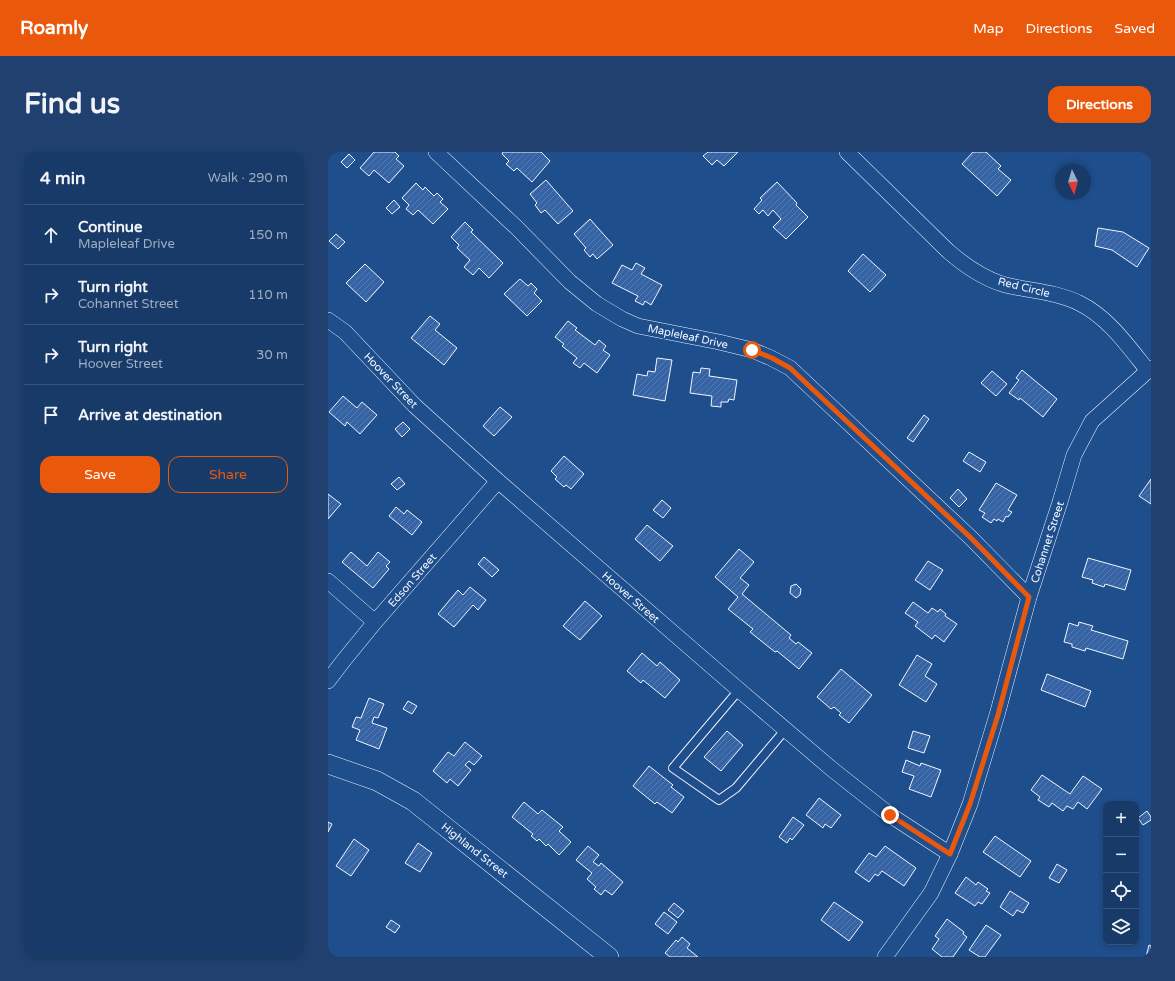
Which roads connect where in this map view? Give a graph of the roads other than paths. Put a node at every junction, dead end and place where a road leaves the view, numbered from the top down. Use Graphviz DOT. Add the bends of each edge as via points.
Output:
graph roads {
  1 [pos="436,152"];
  2 [pos="847,152"];
  3 [pos="328,320"];
  4 [pos="1150,370"];
  5 [pos="498,481"];
  6 [pos="328,582"];
  7 [pos="1029,597"];
  8 [pos="375,622"];
  9 [pos="328,681"];
  10 [pos="739,690"];
  11 [pos="785,730"];
  12 [pos="328,764"];
  13 [pos="950,854"];
  14 [pos="603,955"];
  15 [pos="885,957"];
  1 -- 7 [label="street, Mapleleaf Drive" via="570,282 597,304 638,326 752,350 790,368 971,538"];
  2 -- 4 [label="street, Red Circle" via="964,265 1002,284 1060,296 1097,313"];
  3 -- 5 [label="street, Hoover Street" via="345,332 415,406"];
  4 -- 7 [label="street, Cohannet Street" via="1092,421 1074,454"];
  5 -- 8 [label="street, Edson Street"];
  5 -- 10 [label="street, Hoover Street"];
  6 -- 8 [label="street"];
  7 -- 13 [label="street, Cohannet Street" via="998,715 970,804"];
  8 -- 9 [label="street, Edson Street"];
  10 -- 11 [label="street, Hoover Street"];
  10 -- 11 [label="lane" via="673,768 719,800 736,788"];
  11 -- 13 [label="street, Hoover Street" via="890,815"];
  12 -- 14 [label="street, Highland Street" via="377,781 413,801"];
  13 -- 15 [label="street, Cohannet Street" via="931,893"];
}
